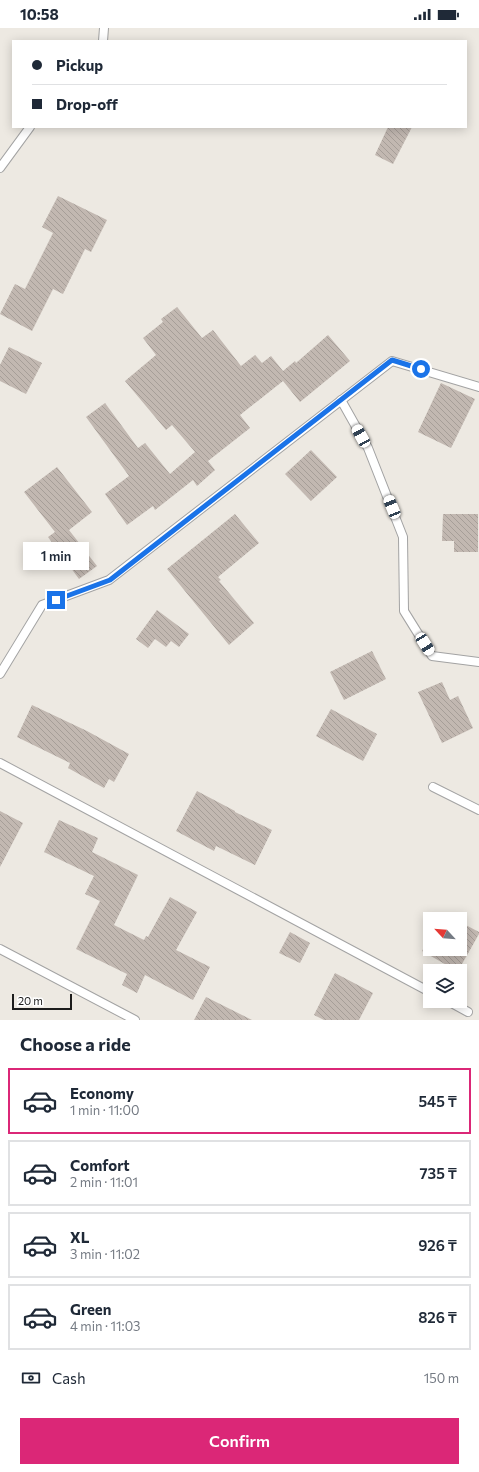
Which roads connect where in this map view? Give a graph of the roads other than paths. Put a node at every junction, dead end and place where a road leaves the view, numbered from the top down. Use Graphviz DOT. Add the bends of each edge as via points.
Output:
graph roads {
  1 [pos="104,28"];
  2 [pos="103,40"];
  3 [pos="29,128"];
  4 [pos="0,168"];
  5 [pos="479,387"];
  6 [pos="342,400"];
  7 [pos="479,662"];
  8 [pos="0,674"];
  9 [pos="0,763"];
  10 [pos="433,786"];
  11 [pos="479,810"];
  12 [pos="0,949"];
  13 [pos="423,988"];
  14 [pos="461,1008"];
  15 [pos="468,1012"];
  16 [pos="135,1020"];
  1 -- 2 [label="lane"];
  3 -- 4 [label="lane"];
  5 -- 6 [label="lane" via="392,360"];
  6 -- 7 [label="lane" via="368,448 403,537 404,611 432,656"];
  6 -- 8 [label="lane" via="110,580 42,606"];
  9 -- 13 [label="lane"];
  10 -- 11 [label="lane"];
  12 -- 16 [label="lane"];
  14 -- 15 [label="lane"];
}
